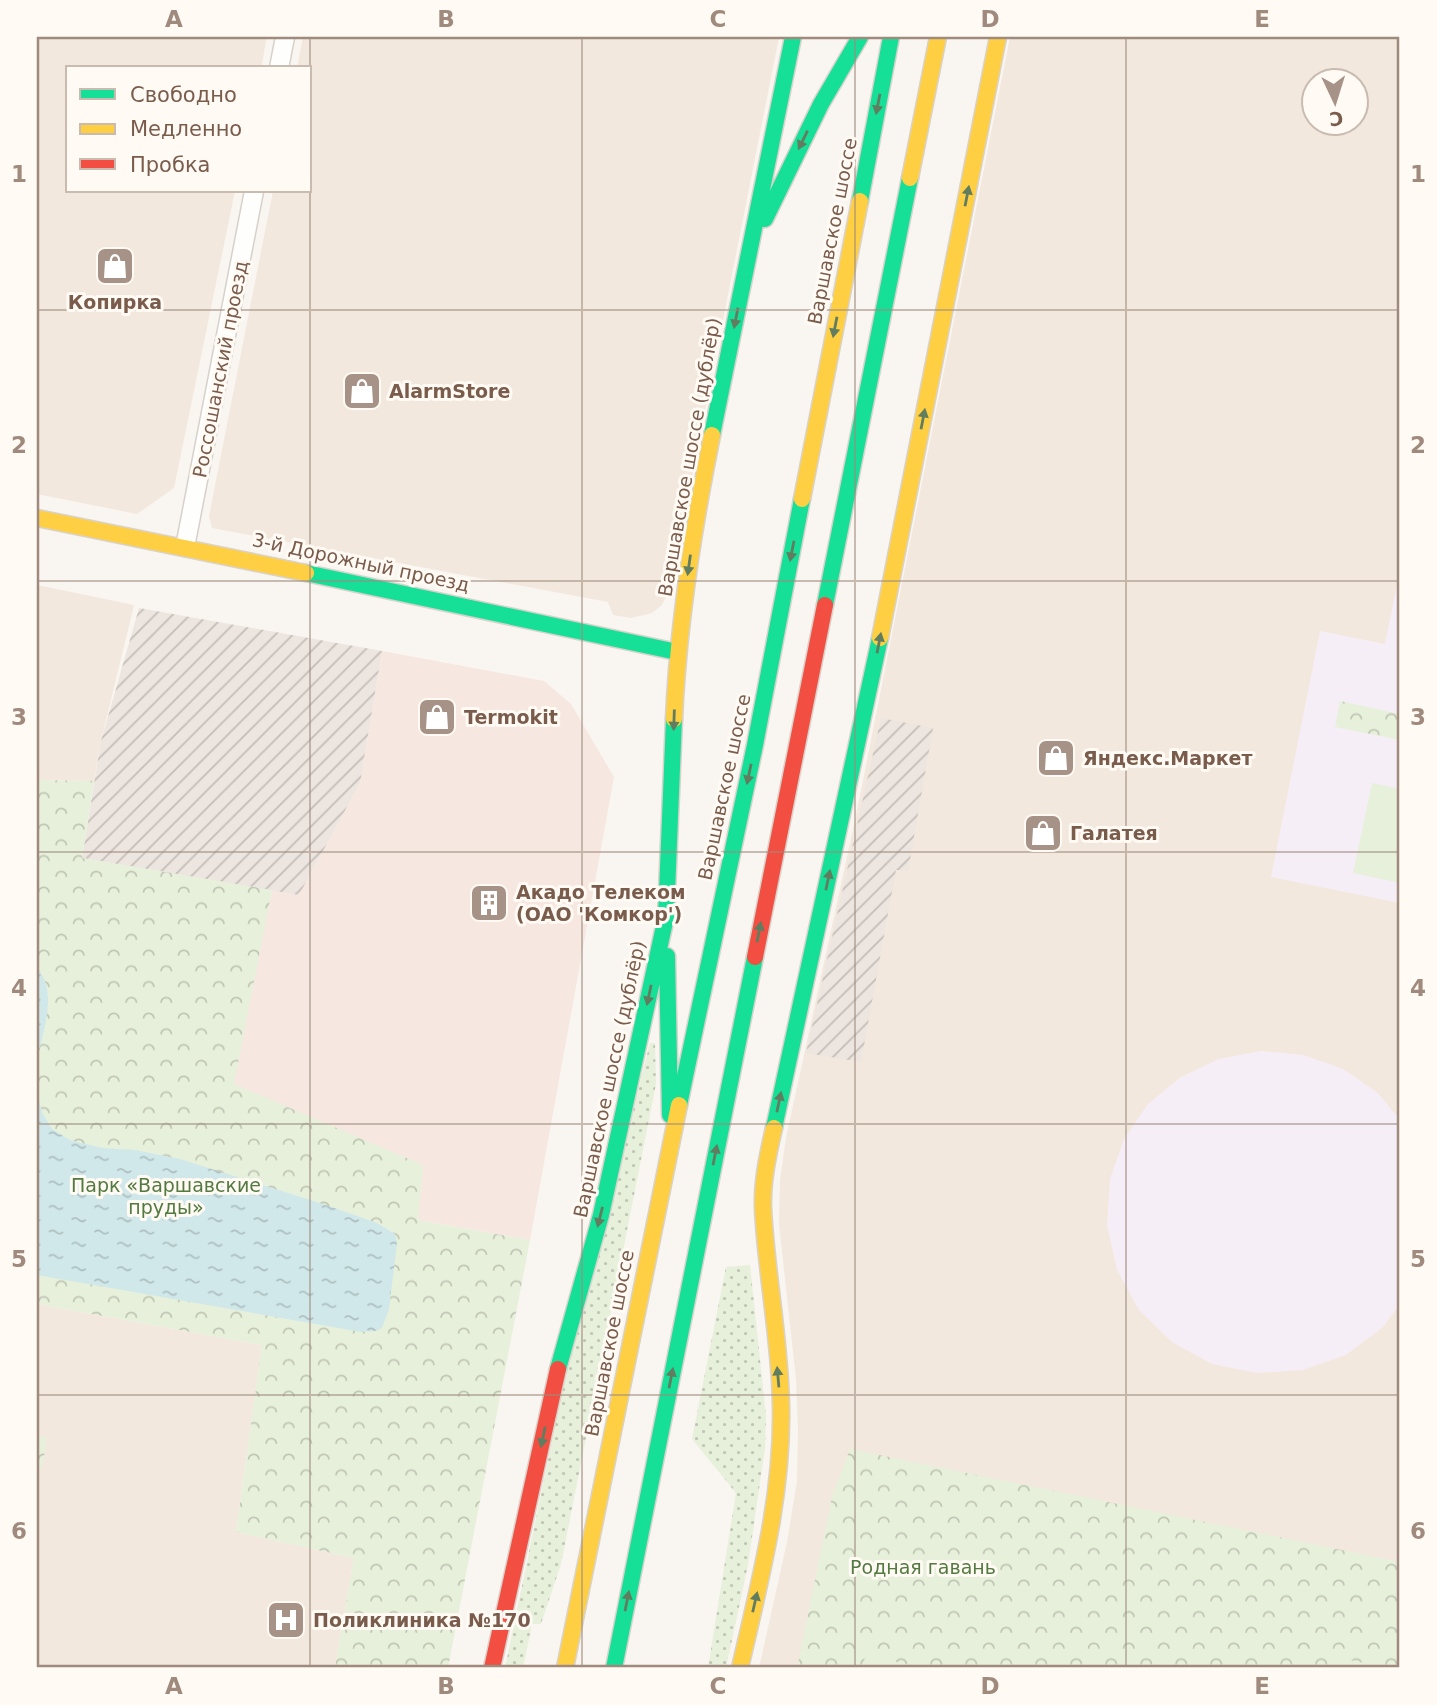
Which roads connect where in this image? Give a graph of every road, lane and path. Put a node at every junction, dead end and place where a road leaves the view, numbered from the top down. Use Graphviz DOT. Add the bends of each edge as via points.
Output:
graph roads {
  1 [pos="285,37"];
  2 [pos="793,37"];
  3 [pos="860,37"];
  4 [pos="891,37"];
  5 [pos="938,37"];
  6 [pos="998,37"];
  7 [pos="279,66"];
  8 [pos="254,192"];
  9 [pos="749,251"];
  10 [pos="37,517"];
  11 [pos="185,547"];
  12 [pos="677,652"];
  13 [pos="666,916"];
  14 [pos="670,1145"];
  15 [pos="492,1668"];
  16 [pos="565,1668"];
  17 [pos="614,1668"];
  18 [pos="740,1668"];
  1 -- 7 [label="street"];
  2 -- 9 [label="main road, Варшавское шоссе (дублёр)"];
  3 -- 9 [label="main road, one-way" via="821,104"];
  4 -- 14 [label="main road, Варшавское шоссе, one-way" via="755,745"];
  17 -- 5 [label="main road, one-way"];
  18 -- 6 [label="main road, one-way" via="774,1516 780,1453 763,1205 768,1154 868,697"];
  8 -- 11 [label="street, Россошанский проезд"];
  9 -- 12 [label="main road, Варшавское шоссе (дублёр), one-way" via="698,502"];
  10 -- 11 [label="main road, 3-й Дорожный проезд"];
  11 -- 12 [label="main road, 3-й Дорожный проезд"];
  12 -- 13 [label="main road, Варшавское шоссе (дублёр), one-way"];
  13 -- 14 [label="main road"];
  13 -- 15 [label="main road, Варшавское шоссе (дублёр), one-way" via="601,1214 556,1377"];
  14 -- 16 [label="main road, Варшавское шоссе"];
}
